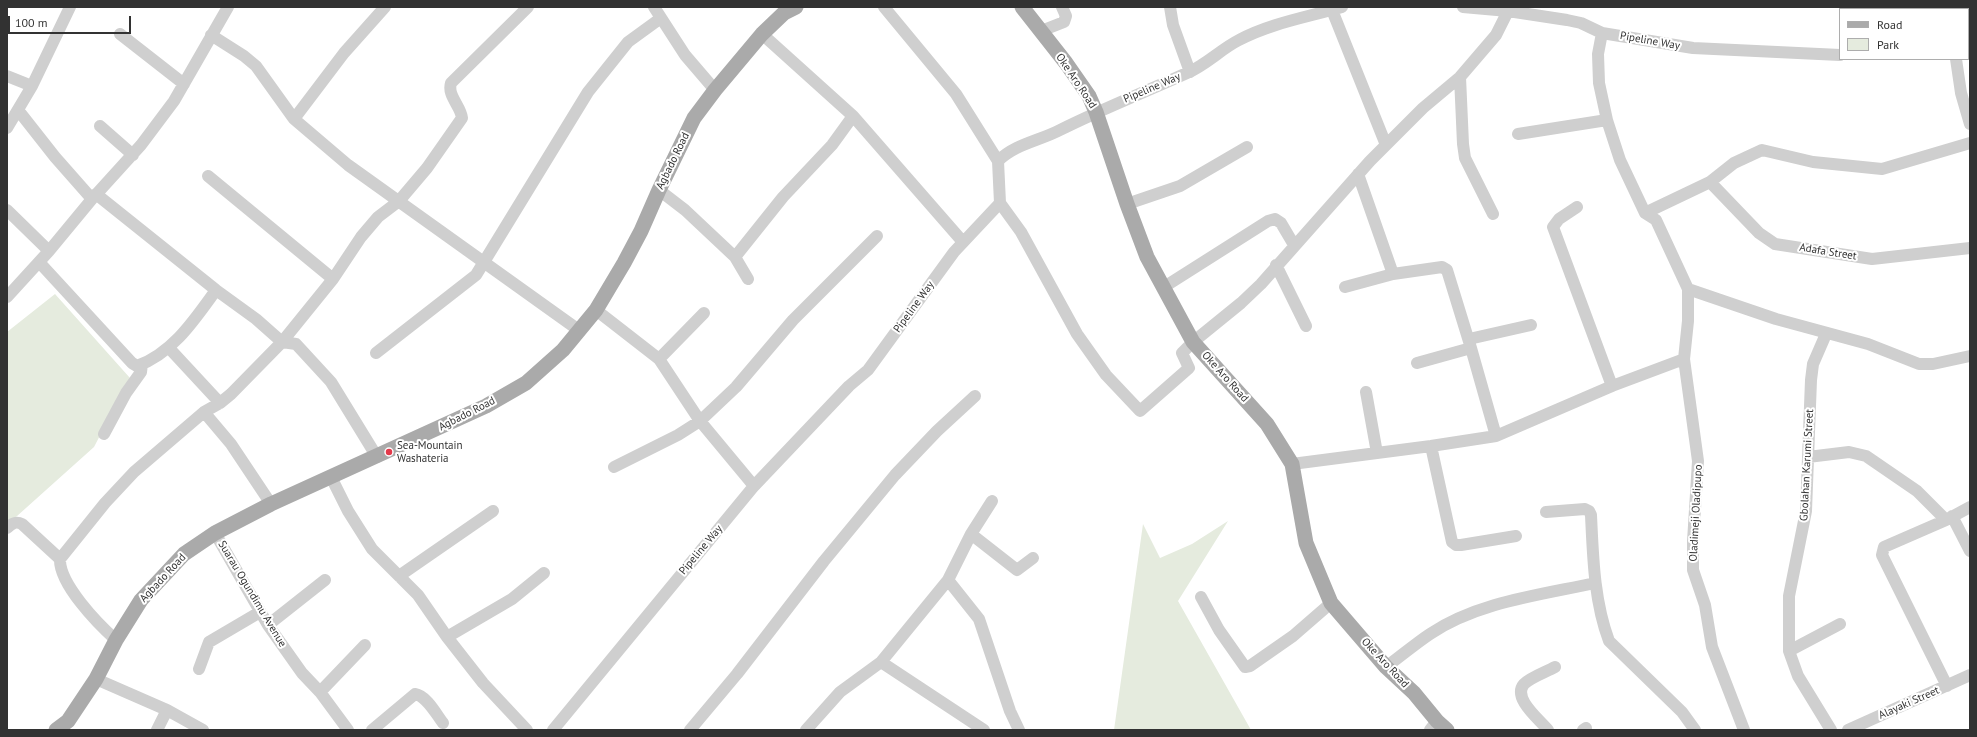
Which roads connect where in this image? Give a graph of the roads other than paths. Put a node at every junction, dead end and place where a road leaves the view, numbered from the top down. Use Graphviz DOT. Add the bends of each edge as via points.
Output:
graph roads {
  1 [pos="70,7"];
  2 [pos="228,7"];
  3 [pos="385,7"];
  4 [pos="528,7"];
  5 [pos="654,7"];
  6 [pos="796,7"];
  7 [pos="884,7"];
  8 [pos="1022,7"];
  9 [pos="1062,7"];
  10 [pos="1170,7"];
  11 [pos="1463,7"];
  12 [pos="1337,8"];
  13 [pos="1508,11"];
  14 [pos="1531,11"];
  15 [pos="661,18"];
  16 [pos="1041,31"];
  17 [pos="1602,33"];
  18 [pos="120,34"];
  19 [pos="762,34"];
  20 [pos="211,35"];
  21 [pos="1839,55"];
  22 [pos="1956,60"];
  23 [pos="1190,72"];
  24 [pos="7,76"];
  25 [pos="1460,77"];
  26 [pos="184,84"];
  27 [pos="32,86"];
  28 [pos="715,90"];
  29 [pos="18,110"];
  30 [pos="1096,112"];
  31 [pos="853,116"];
  32 [pos="294,119"];
  33 [pos="1607,120"];
  34 [pos="1970,124"];
  35 [pos="100,126"];
  36 [pos="7,128"];
  37 [pos="1518,134"];
  38 [pos="1970,143"];
  39 [pos="1386,145"];
  40 [pos="1247,147"];
  41 [pos="133,155"];
  42 [pos="998,161"];
  43 [pos="1358,174"];
  44 [pos="208,176"];
  45 [pos="1710,182"];
  46 [pos="659,190"];
  47 [pos="94,197"];
  48 [pos="399,201"];
  49 [pos="1000,203"];
  50 [pos="1126,204"];
  51 [pos="1577,206"];
  52 [pos="7,210"];
  53 [pos="1645,213"];
  54 [pos="1493,214"];
  55 [pos="877,236"];
  56 [pos="963,242"];
  57 [pos="1294,245"];
  58 [pos="1970,248"];
  59 [pos="49,251"];
  60 [pos="735,256"];
  61 [pos="39,262"];
  62 [pos="483,262"];
  63 [pos="1276,265"];
  64 [pos="1393,274"];
  65 [pos="333,279"];
  66 [pos="748,279"];
  67 [pos="1164,287"];
  68 [pos="1344,287"];
  69 [pos="1688,289"];
  70 [pos="216,290"];
  71 [pos="7,297"];
  72 [pos="596,310"];
  73 [pos="704,313"];
  74 [pos="1531,324"];
  75 [pos="1306,326"];
  76 [pos="580,331"];
  77 [pos="1826,334"];
  78 [pos="282,342"];
  79 [pos="1193,342"];
  80 [pos="1470,343"];
  81 [pos="169,348"];
  82 [pos="376,353"];
  83 [pos="1970,356"];
  84 [pos="659,359"];
  85 [pos="1684,359"];
  86 [pos="1417,363"];
  87 [pos="142,364"];
  88 [pos="1612,386"];
  89 [pos="1366,392"];
  90 [pos="975,396"];
  91 [pos="220,403"];
  92 [pos="204,412"];
  93 [pos="700,421"];
  94 [pos="104,434"];
  95 [pos="1496,436"];
  96 [pos="1431,446"];
  97 [pos="1377,453"];
  98 [pos="377,457"];
  99 [pos="1808,457"];
  100 [pos="1292,464"];
  101 [pos="614,467"];
  102 [pos="331,476"];
  103 [pos="754,486"];
  104 [pos="992,501"];
  105 [pos="271,504"];
  106 [pos="1970,507"];
  107 [pos="493,511"];
  108 [pos="1546,512"];
  109 [pos="1949,518"];
  110 [pos="7,528"];
  111 [pos="215,533"];
  112 [pos="971,534"];
  113 [pos="1516,536"];
  114 [pos="1970,551"];
  115 [pos="1033,558"];
  116 [pos="60,559"];
  117 [pos="544,573"];
  118 [pos="399,576"];
  119 [pos="325,580"];
  120 [pos="948,580"];
  121 [pos="1595,583"];
  122 [pos="1201,597"];
  123 [pos="1331,603"];
  124 [pos="260,612"];
  125 [pos="1840,624"];
  126 [pos="268,625"];
  127 [pos="447,636"];
  128 [pos="116,640"];
  129 [pos="365,645"];
  130 [pos="1789,651"];
  131 [pos="881,662"];
  132 [pos="1386,667"];
  133 [pos="1555,667"];
  134 [pos="199,669"];
  135 [pos="1970,675"];
  136 [pos="96,679"];
  137 [pos="1947,686"];
  138 [pos="320,692"];
  139 [pos="167,710"];
  140 [pos="443,723"];
  141 [pos="1438,727"];
  142 [pos="811,728"];
  143 [pos="56,730"];
  144 [pos="157,730"];
  145 [pos="203,730"];
  146 [pos="348,730"];
  147 [pos="372,730"];
  148 [pos="527,730"];
  149 [pos="553,730"];
  150 [pos="690,730"];
  151 [pos="984,730"];
  152 [pos="1019,730"];
  153 [pos="1548,730"];
  154 [pos="1695,730"];
  155 [pos="1744,730"];
  156 [pos="1831,730"];
  157 [pos="1848,730"];
  1 -- 27 [label="street"];
  2 -- 20 [label="street"];
  3 -- 32 [label="street" via="344,53"];
  4 -- 48 [label="street" via="452,83 451,90 462,112 462,118 427,168"];
  5 -- 15 [label="street"];
  6 -- 19 [label="main road, Agbado Road" via="784,13"];
  7 -- 42 [label="street" via="956,94"];
  8 -- 16 [label="main road, Oke Aro Road"];
  9 -- 16 [label="street" via="1066,16 1064,22"];
  10 -- 23 [label="street"];
  11 -- 13 [label="street, Pipeline Way"];
  12 -- 23 [label="street, Pipeline Way" via="1286,21 1238,40"];
  12 -- 39 [label="street"];
  13 -- 14 [label="street, Pipeline Way"];
  13 -- 25 [label="street" via="1496,35"];
  14 -- 17 [label="street, Pipeline Way" via="1581,23"];
  15 -- 28 [label="street" via="685,55"];
  15 -- 62 [label="street" via="628,42 588,92"];
  16 -- 30 [label="main road, Oke Aro Road" via="1089,96"];
  17 -- 21 [label="street, Pipeline Way" via="1693,48"];
  17 -- 33 [label="street" via="1598,68"];
  18 -- 26 [label="street"];
  19 -- 28 [label="main road, Agbado Road"];
  19 -- 31 [label="street"];
  20 -- 26 [label="street"];
  20 -- 32 [label="street" via="256,66"];
  22 -- 34 [label="street" via="1961,93"];
  23 -- 30 [label="street, Pipeline Way"];
  24 -- 27 [label="street"];
  25 -- 39 [label="street" via="1423,108"];
  25 -- 54 [label="street" via="1465,158"];
  26 -- 41 [label="street"];
  27 -- 29 [label="street"];
  28 -- 46 [label="main road, Agbado Road" via="694,118"];
  29 -- 36 [label="street"];
  29 -- 47 [label="street" via="55,157"];
  30 -- 42 [label="street, Pipeline Way" via="1056,132 1013,148"];
  30 -- 50 [label="main road, Oke Aro Road"];
  31 -- 56 [label="street"];
  31 -- 60 [label="street" via="832,145 783,197"];
  32 -- 48 [label="street" via="348,165"];
  33 -- 37 [label="street"];
  33 -- 53 [label="street" via="1620,160"];
  35 -- 41 [label="street"];
  38 -- 45 [label="street" via="1882,169 1813,162 1762,150 1734,163"];
  39 -- 43 [label="street"];
  40 -- 50 [label="street" via="1180,186"];
  41 -- 47 [label="street"];
  42 -- 49 [label="street"];
  43 -- 57 [label="street"];
  43 -- 64 [label="street"];
  44 -- 65 [label="street"];
  45 -- 53 [label="street"];
  45 -- 58 [label="street, Adafa Street" via="1754,228 1776,244 1872,259"];
  46 -- 60 [label="street"];
  46 -- 72 [label="main road, Agbado Road" via="641,231"];
  47 -- 59 [label="street"];
  47 -- 70 [label="street"];
  48 -- 62 [label="street"];
  48 -- 65 [label="street" via="378,217 361,237"];
  49 -- 56 [label="street, Pipeline Way"];
  49 -- 79 [label="street" via="1021,232 1077,334 1106,375 1140,411 1189,368 1182,353"];
  50 -- 67 [label="main road, Oke Aro Road" via="1147,256"];
  51 -- 88 [label="street" via="1559,219 1553,227"];
  52 -- 59 [label="street"];
  53 -- 69 [label="street" via="1656,220"];
  55 -- 93 [label="street" via="793,320 736,387"];
  56 -- 103 [label="street, Pipeline Way" via="868,370 849,386"];
  57 -- 63 [label="street"];
  57 -- 67 [label="street" via="1281,223 1275,219 1268,221"];
  59 -- 61 [label="street"];
  60 -- 66 [label="street"];
  61 -- 71 [label="street"];
  61 -- 87 [label="street" via="132,364"];
  62 -- 76 [label="street"];
  62 -- 82 [label="street" via="476,275"];
  63 -- 75 [label="street"];
  63 -- 79 [label="street" via="1241,303"];
  64 -- 68 [label="street"];
  64 -- 80 [label="street" via="1442,267 1447,270"];
  65 -- 78 [label="street"];
  67 -- 79 [label="main road, Oke Aro Road"];
  69 -- 77 [label="street"];
  69 -- 85 [label="street, Oladimeji Oladipupo"];
  70 -- 78 [label="street"];
  70 -- 81 [label="street"];
  72 -- 76 [label="main road, Agbado Road"];
  72 -- 84 [label="street"];
  73 -- 84 [label="street"];
  74 -- 80 [label="street"];
  76 -- 98 [label="main road, Agbado Road" via="564,350 526,383 486,406"];
  77 -- 83 [label="street" via="1868,344 1919,364 1933,364"];
  77 -- 99 [label="street, Gbolahan Karumi Street" via="1814,364 1811,380"];
  78 -- 91 [label="street"];
  78 -- 98 [label="street" via="296,344 331,382"];
  79 -- 100 [label="main road, Oke Aro Road" via="1267,424"];
  80 -- 86 [label="street"];
  80 -- 95 [label="street"];
  81 -- 87 [label="street"];
  81 -- 91 [label="street"];
  84 -- 93 [label="street"];
  85 -- 88 [label="street"];
  85 -- 155 [label="street, Oladimeji Oladipupo" via="1698,461 1693,570 1705,605 1712,646"];
  87 -- 94 [label="street" via="141,372 126,393"];
  88 -- 95 [label="street"];
  89 -- 97 [label="street"];
  90 -- 150 [label="street" via="895,475"];
  91 -- 92 [label="street"];
  92 -- 105 [label="street" via="231,444"];
  92 -- 116 [label="street" via="134,472 105,503"];
  93 -- 101 [label="street"];
  93 -- 103 [label="street"];
  95 -- 96 [label="street"];
  96 -- 97 [label="street"];
  96 -- 113 [label="street" via="1452,542 1461,545"];
  97 -- 100 [label="street"];
  98 -- 102 [label="main road, Agbado Road"];
  99 -- 109 [label="street" via="1849,452 1866,456 1917,491"];
  99 -- 130 [label="street, Gbolahan Karumi Street" via="1805,521 1789,596"];
  100 -- 123 [label="main road, Oke Aro Road" via="1306,543"];
  102 -- 105 [label="main road, Agbado Road"];
  102 -- 118 [label="street" via="348,511 372,549"];
  103 -- 149 [label="street, Pipeline Way"];
  104 -- 112 [label="street"];
  105 -- 111 [label="main road, Agbado Road"];
  106 -- 109 [label="street"];
  107 -- 118 [label="street"];
  108 -- 121 [label="street" via="1585,509 1589,511"];
  109 -- 114 [label="street"];
  109 -- 137 [label="street" via="1882,550 1882,555"];
  110 -- 116 [label="street" via="12,523 22,524"];
  111 -- 124 [label="street, Suarau Ogundimu Avenue"];
  111 -- 128 [label="main road, Agbado Road" via="184,554 141,600"];
  112 -- 115 [label="street" via="1017,570"];
  112 -- 120 [label="street"];
  116 -- 128 [label="street" via="60,568 80,603"];
  117 -- 127 [label="street" via="512,599"];
  118 -- 127 [label="street" via="418,595"];
  119 -- 126 [label="street"];
  120 -- 131 [label="street"];
  120 -- 152 [label="street" via="979,619"];
  121 -- 132 [label="street" via="1492,606 1467,616 1430,633"];
  121 -- 154 [label="street" via="1609,641 1682,712"];
  122 -- 123 [label="street" via="1219,630 1246,667 1293,636"];
  123 -- 132 [label="main road, Oke Aro Road"];
  124 -- 126 [label="street, Suarau Ogundimu Avenue"];
  124 -- 134 [label="street" via="209,642"];
  125 -- 130 [label="street"];
  126 -- 138 [label="street, Suarau Ogundimu Avenue" via="302,673"];
  127 -- 148 [label="street" via="483,683"];
  128 -- 136 [label="main road, Agbado Road"];
  129 -- 138 [label="street"];
  130 -- 156 [label="street, Gbolahan Karumi Street" via="1798,676"];
  131 -- 142 [label="street" via="840,692"];
  131 -- 151 [label="street"];
  132 -- 141 [label="main road, Oke Aro Road" via="1414,693"];
  133 -- 153 [label="street" via="1525,683 1520,690 1521,699"];
  135 -- 137 [label="street, Alayaki Street"];
  136 -- 139 [label="street"];
  136 -- 143 [label="main road, Agbado Road" via="68,721"];
  137 -- 157 [label="street, Alayaki Street"];
  138 -- 146 [label="street, Suarau Ogundimu Avenue"];
  139 -- 144 [label="street"];
  139 -- 145 [label="street"];
  140 -- 147 [label="street" via="425,699 415,694"];
}
